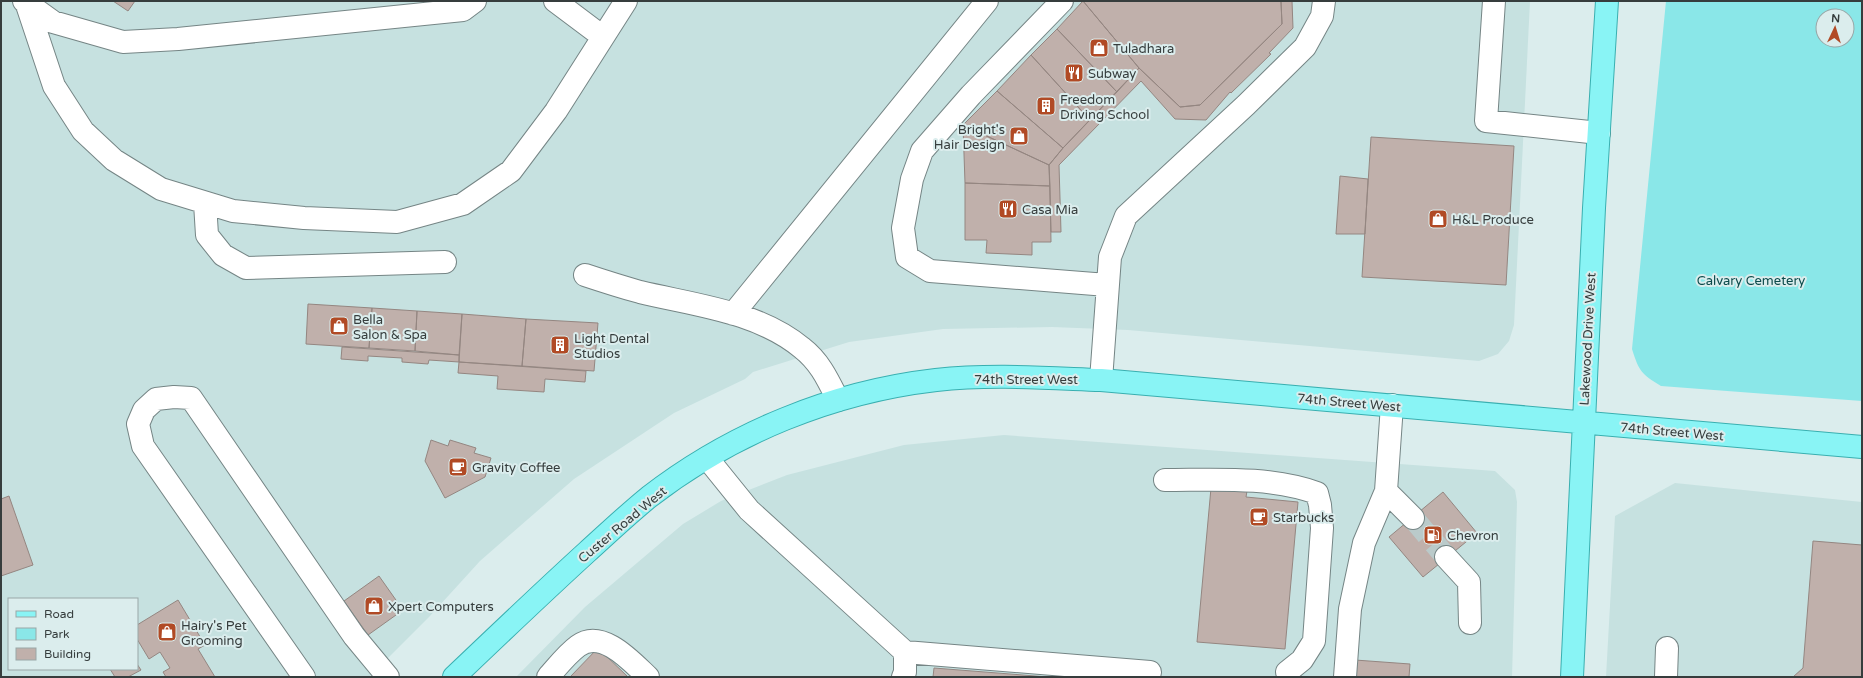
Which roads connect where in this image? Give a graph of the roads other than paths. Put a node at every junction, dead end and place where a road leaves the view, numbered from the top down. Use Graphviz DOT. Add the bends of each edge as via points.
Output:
graph roads {
  1 [pos="475,1"];
  2 [pos="555,1"];
  3 [pos="626,1"];
  4 [pos="987,1"];
  5 [pos="1062,1"];
  6 [pos="1324,1"];
  7 [pos="1494,1"];
  8 [pos="1607,1"];
  9 [pos="25,2"];
  10 [pos="603,37"];
  11 [pos="1599,133"];
  12 [pos="205,203"];
  13 [pos="444,262"];
  14 [pos="585,275"];
  15 [pos="1107,285"];
  16 [pos="733,314"];
  17 [pos="1101,380"];
  18 [pos="838,400"];
  19 [pos="1392,405"];
  20 [pos="1583,423"];
  21 [pos="1862,447"];
  22 [pos="706,458"];
  23 [pos="1165,480"];
  24 [pos="1386,491"];
  25 [pos="1413,518"];
  26 [pos="1446,557"];
  27 [pos="1470,623"];
  28 [pos="1667,648"];
  29 [pos="905,652"];
  30 [pos="1150,672"];
  31 [pos="1287,672"];
  32 [pos="304,677"];
  33 [pos="388,677"];
  34 [pos="454,677"];
  35 [pos="548,677"];
  36 [pos="648,677"];
  37 [pos="903,677"];
  38 [pos="1345,677"];
  39 [pos="1572,677"];
  40 [pos="1666,677"];
  1 -- 9 [label="lane" via="463,10 123,42 53,22"];
  2 -- 10 [label="lane"];
  3 -- 10 [label="lane"];
  4 -- 16 [label="lane"];
  5 -- 15 [label="lane" via="972,94 922,151 912,179 903,228 907,257 930,271"];
  6 -- 15 [label="lane" via="1322,16 1306,47 1126,216 1110,257"];
  7 -- 11 [label="lane" via="1486,121"];
  8 -- 11 [label="main road, Lakewood Drive West"];
  9 -- 12 [label="lane" via="54,86 83,131 114,160 161,189"];
  10 -- 12 [label="lane" via="556,111 511,171 464,204 396,222 304,218 232,211"];
  11 -- 20 [label="main road, Lakewood Drive West"];
  12 -- 13 [label="lane" via="207,235 224,255 246,268"];
  14 -- 16 [label="lane" via="639,292"];
  15 -- 17 [label="lane"];
  16 -- 18 [label="lane" via="759,324 802,348 825,373"];
  17 -- 18 [label="main road, 74th Street West" via="1026,377 937,380 886,388"];
  17 -- 19 [label="main road, 74th Street West"];
  18 -- 22 [label="main road, Custer Road West" via="771,424"];
  19 -- 20 [label="main road, 74th Street West"];
  19 -- 24 [label="lane"];
  20 -- 21 [label="main road, 74th Street West"];
  20 -- 39 [label="main road, Lakewood Drive West"];
  22 -- 29 [label="lane" via="749,510"];
  22 -- 34 [label="main road, Custer Road West" via="649,497"];
  23 -- 31 [label="lane" via="1238,480 1296,486 1317,492 1322,528 1314,641 1302,660"];
  24 -- 25 [label="lane"];
  24 -- 38 [label="lane" via="1364,543 1350,609"];
  26 -- 27 [label="lane" via="1469,582"];
  28 -- 40 [label="lane"];
  29 -- 30 [label="lane"];
  29 -- 37 [label="lane"];
  32 -- 33 [label="lane" via="143,446 138,424 144,410 156,399 191,398 354,636"];
  35 -- 36 [label="lane" via="578,645 596,642 604,643 622,653"];
}
